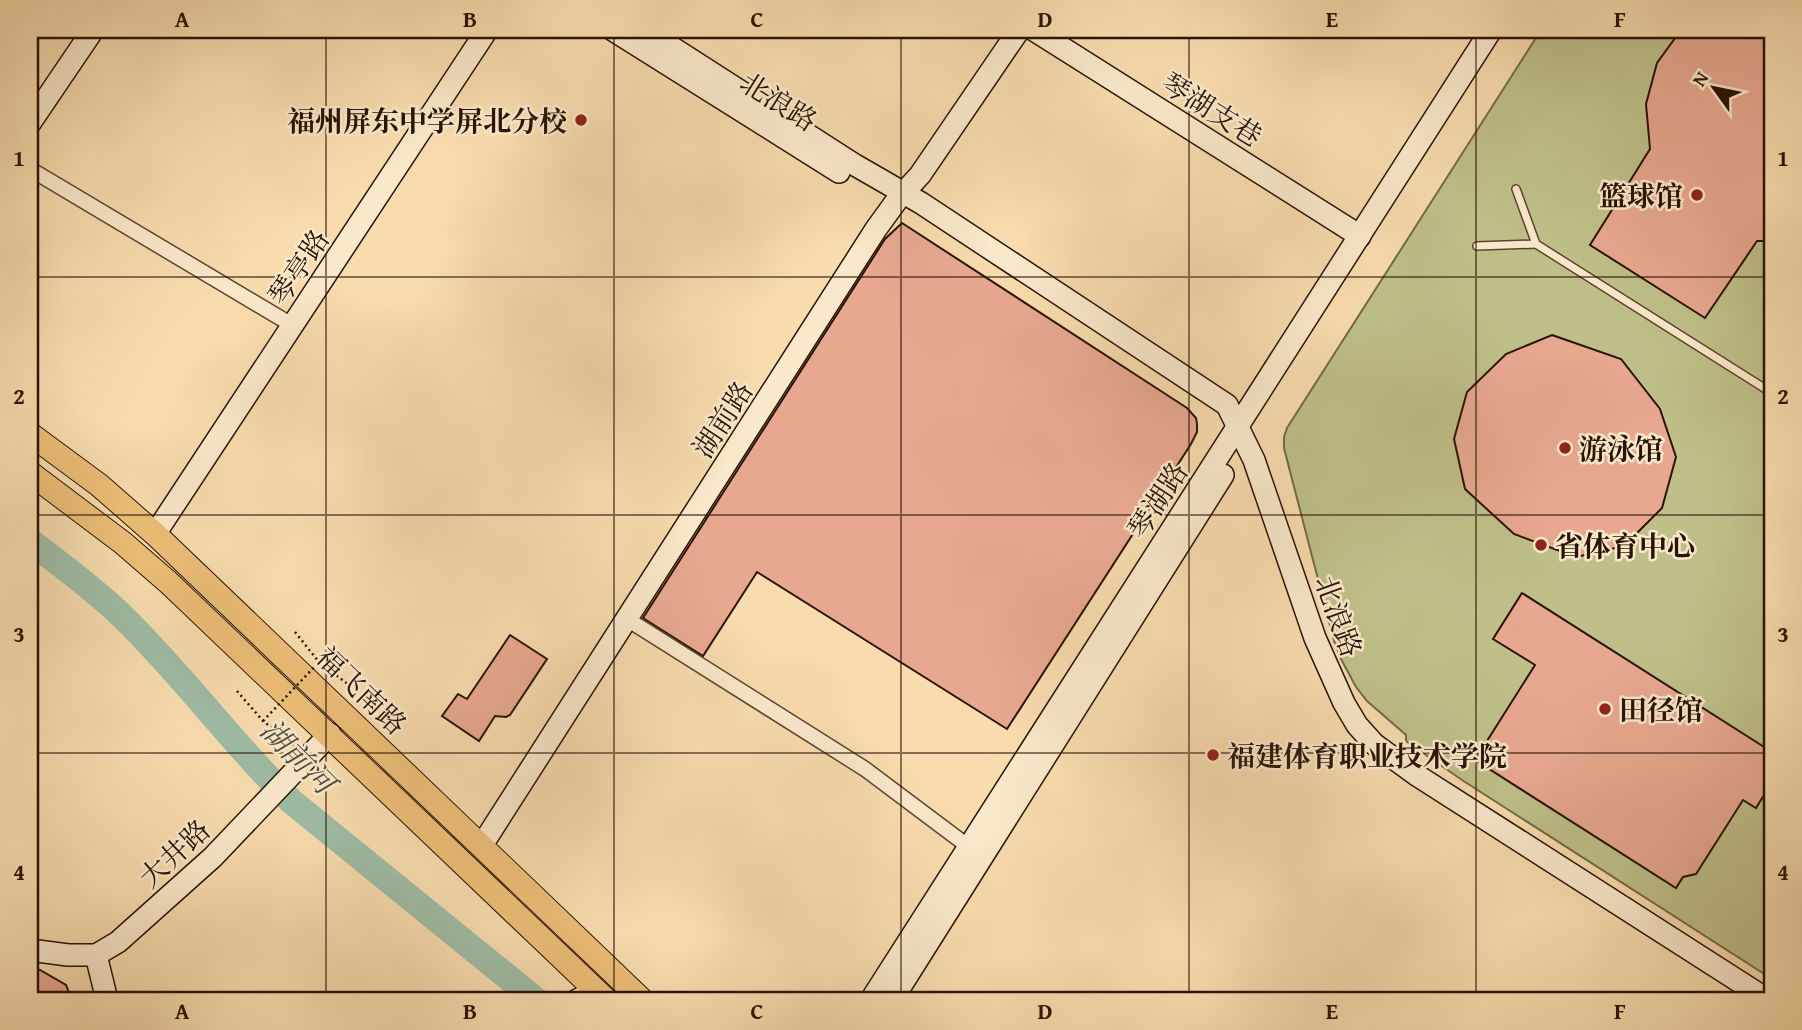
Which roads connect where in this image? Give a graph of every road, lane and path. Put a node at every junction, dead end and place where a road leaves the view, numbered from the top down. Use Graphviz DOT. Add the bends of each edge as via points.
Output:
graph roads {
  1 [pos="93,30"];
  2 [pos="487,30"];
  3 [pos="613,30"];
  4 [pos="645,30"];
  5 [pos="1019,30"];
  6 [pos="1034,30"];
  7 [pos="1491,30"];
  8 [pos="1507,30"];
  9 [pos="30,122"];
  10 [pos="30,169"];
  11 [pos="1516,189"];
  12 [pos="907,199"];
  13 [pos="1360,236"];
  14 [pos="1536,244"];
  15 [pos="1477,246"];
  16 [pos="292,325"];
  17 [pos="1772,393"];
  18 [pos="1242,432"];
  19 [pos="30,434"];
  20 [pos="30,473"];
  21 [pos="155,534"];
  22 [pos="627,619"];
  23 [pos="295,632"];
  24 [pos="319,662"];
  25 [pos="349,685"];
  26 [pos="237,691"];
  27 [pos="263,721"];
  28 [pos="330,734"];
  29 [pos="294,745"];
  30 [pos="482,845"];
  31 [pos="969,847"];
  32 [pos="30,950"];
  33 [pos="96,955"];
  34 [pos="593,997"];
  35 [pos="107,1000"];
  36 [pos="642,1000"];
  37 [pos="871,1000"];
  38 [pos="892,1000"];
  39 [pos="1768,1000"];
  1 -- 9 [label="street"];
  2 -- 16 [label="street, 琴亭路"];
  3 -- 12 [label="street, 北浪路" via="873,193"];
  4 -- 12 [label="street, 北浪路"];
  5 -- 12 [label="street, 湖前路"];
  6 -- 13 [label="street, 琴湖支巷"];
  7 -- 13 [label="street, 琴湖路"];
  8 -- 18 [label="street"];
  10 -- 16 [label="street"];
  11 -- 14 [label="lane"];
  12 -- 18 [label="street, 北浪路" via="1227,405"];
  12 -- 22 [label="street, 湖前路" via="876,229"];
  13 -- 18 [label="street, 琴湖路"];
  14 -- 15 [label="lane"];
  14 -- 17 [label="lane"];
  16 -- 21 [label="street, 琴亭路"];
  18 -- 31 [label="street, 琴湖路"];
  18 -- 38 [label="street"];
  18 -- 39 [label="street, 北浪路" via="1318,646 1364,734 1418,776"];
  19 -- 21 [label="main road, 福飞南路" via="100,485"];
  20 -- 28 [label="main road, 福飞南路" via="146,563"];
  21 -- 30 [label="main road, 福飞南路"];
  22 -- 30 [label="street, 湖前路"];
  22 -- 31 [label="street" via="864,769"];
  23 -- 24 [label="path"];
  24 -- 25 [label="path"];
  24 -- 27 [label="path, bridge"];
  26 -- 27 [label="path"];
  27 -- 29 [label="path"];
  28 -- 33 [label="street, 大井路" via="187,881 118,942"];
  28 -- 34 [label="main road, 福飞南路"];
  30 -- 36 [label="main road, 福飞南路"];
  31 -- 37 [label="street, 琴湖路"];
  32 -- 33 [label="street"];
  33 -- 35 [label="street"];
}
